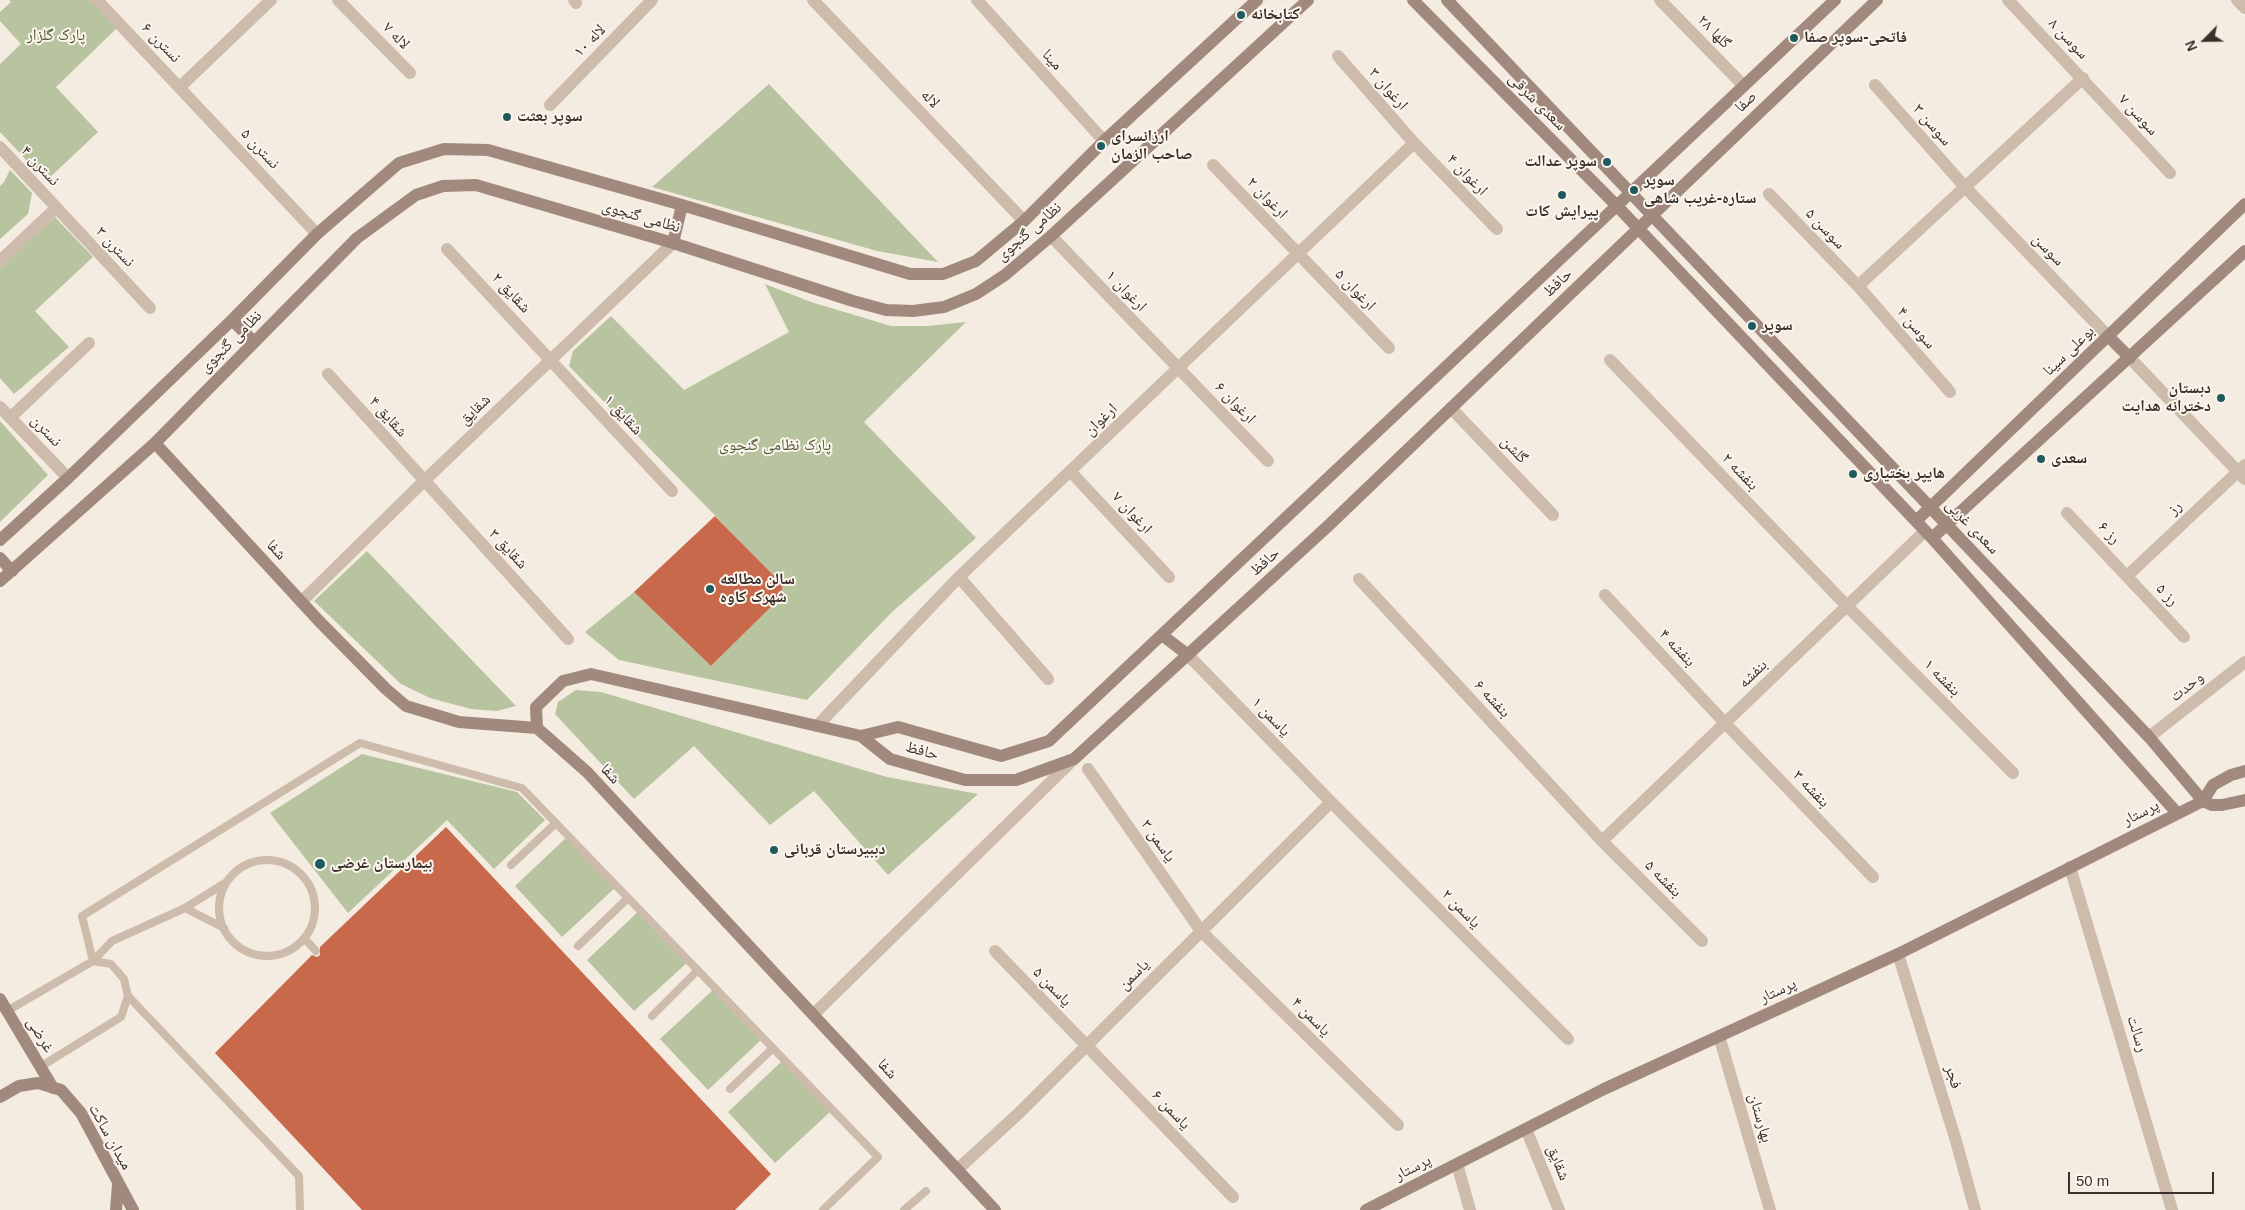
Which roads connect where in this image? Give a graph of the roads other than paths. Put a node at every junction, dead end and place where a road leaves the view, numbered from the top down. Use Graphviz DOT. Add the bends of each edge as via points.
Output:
graph roads {
  1 [pos="98,0"];
  2 [pos="271,0"];
  3 [pos="338,0"];
  4 [pos="652,0"];
  5 [pos="813,0"];
  6 [pos="977,0"];
  7 [pos="1257,0"];
  8 [pos="1308,0"];
  9 [pos="1413,0"];
  10 [pos="1447,0"];
  11 [pos="1660,0"];
  12 [pos="1835,0"];
  13 [pos="1877,0"];
  14 [pos="2008,0"];
  15 [pos="2237,0"];
  16 [pos="2245,8"];
  17 [pos="1338,56"];
  18 [pos="410,73"];
  19 [pos="2083,78"];
  20 [pos="1875,85"];
  21 [pos="1744,86"];
  22 [pos="180,87"];
  23 [pos="550,105"];
  24 [pos="1104,141"];
  25 [pos="1414,144"];
  26 [pos="0,147"];
  27 [pos="1212,165"];
  28 [pos="2170,173"];
  29 [pos="1965,187"];
  30 [pos="1632,193"];
  31 [pos="1769,194"];
  32 [pos="2245,204"];
  33 [pos="682,205"];
  34 [pos="1617,206"];
  35 [pos="56,208"];
  36 [pos="1652,214"];
  37 [pos="1024,222"];
  38 [pos="1638,228"];
  39 [pos="1497,229"];
  40 [pos="317,234"];
  41 [pos="1051,236"];
  42 [pos="673,243"];
  43 [pos="447,249"];
  44 [pos="2245,250"];
  45 [pos="1298,254"];
  46 [pos="0,260"];
  47 [pos="1858,286"];
  48 [pos="150,308"];
  49 [pos="232,320"];
  50 [pos="2108,336"];
  51 [pos="254,342"];
  52 [pos="89,343"];
  53 [pos="1389,348"];
  54 [pos="2130,358"];
  55 [pos="550,360"];
  56 [pos="1610,360"];
  57 [pos="1179,368"];
  58 [pos="328,374"];
  59 [pos="1950,392"];
  60 [pos="0,407"];
  61 [pos="1452,408"];
  62 [pos="10,418"];
  63 [pos="155,443"];
  64 [pos="1268,460"];
  65 [pos="1070,471"];
  66 [pos="2243,472"];
  67 [pos="68,478"];
  68 [pos="424,481"];
  69 [pos="672,491"];
  70 [pos="1931,507"];
  71 [pos="2067,513"];
  72 [pos="1553,515"];
  73 [pos="1916,521"];
  74 [pos="1948,524"];
  75 [pos="1929,534"];
  76 [pos="0,540"];
  77 [pos="0,558"];
  78 [pos="12,570"];
  79 [pos="959,576"];
  80 [pos="2127,576"];
  81 [pos="1169,577"];
  82 [pos="1358,579"];
  83 [pos="0,582"];
  84 [pos="1605,595"];
  85 [pos="301,602"];
  86 [pos="1847,606"];
  87 [pos="1162,635"];
  88 [pos="2184,637"];
  89 [pos="568,639"];
  90 [pos="1188,655"];
  91 [pos="2245,662"];
  92 [pos="1048,678"];
  93 [pos="1725,723"];
  94 [pos="817,726"];
  95 [pos="536,728"];
  96 [pos="861,736"];
  97 [pos="2149,737"];
  98 [pos="1074,758"];
  99 [pos="1088,769"];
  100 [pos="2245,771"];
  101 [pos="2013,773"];
  102 [pos="2245,800"];
  103 [pos="2203,801"];
  104 [pos="1331,802"];
  105 [pos="2177,813"];
  106 [pos="556,823"];
  107 [pos="1602,842"];
  108 [pos="511,865"];
  109 [pos="2070,867"];
  110 [pos="1873,877"];
  111 [pos="225,883"];
  112 [pos="628,898"];
  113 [pos="185,908"];
  114 [pos="224,928"];
  115 [pos="1201,931"];
  116 [pos="305,939"];
  117 [pos="1702,941"];
  118 [pos="578,946"];
  119 [pos="316,951"];
  120 [pos="995,951"];
  121 [pos="1898,954"];
  122 [pos="93,960"];
  123 [pos="698,970"];
  124 [pos="128,996"];
  125 [pos="0,999"];
  126 [pos="8,1012"];
  127 [pos="814,1014"];
  128 [pos="652,1016"];
  129 [pos="1719,1036"];
  130 [pos="1568,1038"];
  131 [pos="1086,1045"];
  132 [pos="773,1048"];
  133 [pos="40,1067"];
  134 [pos="53,1088"];
  135 [pos="730,1089"];
  136 [pos="0,1097"];
  137 [pos="1398,1126"];
  138 [pos="1526,1128"];
  139 [pos="1456,1164"];
  140 [pos="958,1169"];
  141 [pos="118,1184"];
  142 [pos="926,1190"];
  143 [pos="1233,1197"];
  144 [pos="116,1210"];
  145 [pos="133,1210"];
  146 [pos="300,1210"];
  147 [pos="823,1210"];
  148 [pos="904,1210"];
  149 [pos="995,1210"];
  150 [pos="1366,1210"];
  151 [pos="1470,1210"];
  152 [pos="1559,1210"];
  153 [pos="1770,1210"];
  154 [pos="1975,1210"];
  155 [pos="2172,1210"];
  1 -- 22 [label="street, نسترن ۶"];
  2 -- 22 [label="street"];
  3 -- 18 [label="street, لاله ۷"];
  4 -- 23 [label="street, لاله ۱۰"];
  5 -- 37 [label="street, لاله"];
  6 -- 24 [label="street, مینا"];
  7 -- 24 [label="street, نظامی گنجوی"];
  8 -- 41 [label="street, نظامی گنجوی"];
  9 -- 34 [label="street, سعدی شرقی"];
  10 -- 30 [label="street, سعدی شرقی"];
  11 -- 21 [label="street, گلها ۲۸"];
  12 -- 21 [label="street, صفا"];
  13 -- 36 [label="street, صفا"];
  14 -- 19 [label="street, سوسن ۸"];
  15 -- 16 [label="street"];
  17 -- 25 [label="street, ارغوان ۳"];
  19 -- 28 [label="street, سوسن ۷"];
  19 -- 29 [label="street"];
  20 -- 29 [label="street, سوسن ۳"];
  21 -- 30 [label="street, صفا"];
  22 -- 40 [label="street, نسترن ۵"];
  24 -- 37 [label="street, نظامی گنجوی"];
  25 -- 39 [label="street, ارغوان ۴"];
  25 -- 45 [label="street, ارغوان"];
  26 -- 35 [label="street, نسترن ۴"];
  27 -- 45 [label="street, ارغوان ۲"];
  29 -- 47 [label="street"];
  29 -- 50 [label="street, سوسن"];
  30 -- 34 [label="street, صفا"];
  30 -- 36 [label="street, سعدی شرقی"];
  31 -- 47 [label="street, سوسن ۵"];
  32 -- 50 [label="street, بوعلی سینا"];
  33 -- 37 [label="street, نظامی گنجوی" via="910,274 943,274 976,261"];
  33 -- 40 [label="street, نظامی گنجوی" via="488,150 444,148 400,163"];
  33 -- 42 [label="street"];
  34 -- 38 [label="street, سعدی شرقی"];
  34 -- 87 [label="street, حافظ"];
  35 -- 46 [label="street"];
  35 -- 48 [label="street, نسترن ۳"];
  36 -- 38 [label="street, صفا"];
  36 -- 70 [label="street, سعدی غربی"];
  38 -- 61 [label="street, حافظ"];
  38 -- 73 [label="street"];
  40 -- 49 [label="street, نظامی گنجوی"];
  41 -- 42 [label="street, نظامی گنجوی" via="1005,275 976,294 944,308 913,311 886,310 853,302"];
  41 -- 57 [label="street, ارغوان ۱"];
  42 -- 51 [label="street, نظامی گنجوی" via="476,185 443,186 416,195 357,238"];
  42 -- 55 [label="street, شقایق"];
  43 -- 55 [label="street, شقایق ۲"];
  44 -- 54 [label="street"];
  45 -- 53 [label="street, ارغوان ۵"];
  45 -- 57 [label="street, ارغوان"];
  47 -- 59 [label="street, سوسن ۴"];
  49 -- 51 [label="street"];
  49 -- 67 [label="street, نظامی گنجوی"];
  50 -- 54 [label="street"];
  50 -- 70 [label="street, بوعلی سینا"];
  51 -- 63 [label="street, نظامی گنجوی"];
  52 -- 62 [label="street"];
  54 -- 66 [label="street"];
  54 -- 74 [label="street"];
  55 -- 68 [label="street, شقایق"];
  55 -- 69 [label="street, شقایق ۱"];
  56 -- 86 [label="street, بنفشه ۲"];
  57 -- 64 [label="street, ارغوان ۶"];
  57 -- 65 [label="street, ارغوان"];
  58 -- 68 [label="street, شقایق ۴"];
  60 -- 62 [label="street, نسترن"];
  61 -- 72 [label="street, گلشن"];
  61 -- 90 [label="street, حافظ"];
  62 -- 67 [label="street, نسترن"];
  63 -- 78 [label="street, نظامی گنجوی"];
  63 -- 85 [label="street, شفا"];
  65 -- 79 [label="street, ارغوان"];
  65 -- 81 [label="street, ارغوان ۷"];
  66 -- 80 [label="street, رز"];
  67 -- 76 [label="street, نظامی گنجوی"];
  68 -- 85 [label="street, شقایق"];
  68 -- 89 [label="street, شقایق ۳"];
  70 -- 73 [label="street, بوعلی سینا"];
  70 -- 74 [label="street, سعدی غربی"];
  71 -- 80 [label="street, رز ۶"];
  73 -- 75 [label="street"];
  74 -- 75 [label="street"];
  74 -- 97 [label="street, سعدی غربی"];
  75 -- 86 [label="street, بنفشه"];
  75 -- 105 [label="street"];
  77 -- 78 [label="street"];
  78 -- 83 [label="street, نظامی گنجوی"];
  79 -- 92 [label="street"];
  79 -- 94 [label="street, ارغوان"];
  80 -- 88 [label="street, رز ۵"];
  82 -- 107 [label="street, بنفشه ۶"];
  84 -- 93 [label="street, بنفشه ۴"];
  85 -- 95 [label="street, شفا" via="406,706 459,722"];
  86 -- 93 [label="street, بنفشه"];
  86 -- 101 [label="street, بنفشه ۱"];
  87 -- 90 [label="street"];
  87 -- 96 [label="street, حافظ" via="1049,740 1001,756 898,727"];
  90 -- 98 [label="street, حافظ"];
  90 -- 104 [label="street, یاسمن ۱"];
  91 -- 97 [label="street, وحدت"];
  93 -- 107 [label="street, بنفشه"];
  93 -- 110 [label="street, بنفشه ۳"];
  94 -- 95 [label="street, حافظ" via="591,674 563,681 536,707"];
  94 -- 96 [label="street, حافظ"];
  95 -- 127 [label="street, شفا" via="587,772"];
  96 -- 98 [label="street, حافظ" via="890,759 965,780 1016,780"];
  97 -- 103 [label="street, سعدی غربی"];
  98 -- 127 [label="street"];
  99 -- 115 [label="street, یاسمن ۳"];
  100 -- 103 [label="street, پرستار" via="2213,785"];
  102 -- 103 [label="street" via="2222,805"];
  103 -- 105 [label="street, پرستار"];
  104 -- 115 [label="street, یاسمن"];
  104 -- 130 [label="street, یاسمن ۲"];
  105 -- 109 [label="street, پرستار"];
  106 -- 108 [label="lane"];
  106 -- 112 [label="lane"];
  106 -- 122 [label="lane" via="522,788 360,743 82,916"];
  107 -- 117 [label="street, بنفشه ۵"];
  109 -- 121 [label="street, پرستار"];
  109 -- 155 [label="street, رسالت"];
  111 -- 113 [label="lane"];
  111 -- 114 [label="lane" via="219,913"];
  111 -- 116 [label="lane" via="241,867 263,859 278,860 292,866 305,877 313,892 316,908 313,924"];
  112 -- 118 [label="lane"];
  112 -- 123 [label="lane"];
  113 -- 114 [label="lane"];
  113 -- 122 [label="lane" via="112,941"];
  114 -- 116 [label="lane" via="238,946 260,956 277,955"];
  115 -- 131 [label="street, یاسمن"];
  115 -- 137 [label="street, یاسمن ۴"];
  116 -- 119 [label="lane"];
  120 -- 131 [label="street, یاسمن ۵"];
  121 -- 129 [label="street, پرستار"];
  121 -- 154 [label="street, فجر"];
  122 -- 124 [label="lane" via="111,964 124,978"];
  122 -- 126 [label="lane"];
  123 -- 128 [label="lane"];
  123 -- 132 [label="lane"];
  124 -- 133 [label="lane" via="121,1018"];
  124 -- 146 [label="lane" via="299,1176"];
  125 -- 126 [label="street, غرضی"];
  126 -- 133 [label="street, غرضی"];
  127 -- 140 [label="street, شفا"];
  129 -- 138 [label="street, پرستار"];
  129 -- 153 [label="street, بهارستان"];
  131 -- 140 [label="street, یاسمن"];
  131 -- 143 [label="street, یاسمن ۶"];
  132 -- 135 [label="lane"];
  132 -- 147 [label="lane" via="878,1157"];
  133 -- 134 [label="street, غرضی"];
  134 -- 136 [label="street, میدان ساکت" via="38,1083 19,1086"];
  134 -- 141 [label="street, میدان ساکت" via="61,1090 81,1113"];
  138 -- 139 [label="street, پرستار"];
  138 -- 152 [label="street, شقایق"];
  139 -- 150 [label="street, پرستار"];
  139 -- 151 [label="street"];
  140 -- 149 [label="street, شفا"];
  141 -- 144 [label="street, میدان ساکت"];
  141 -- 145 [label="street"];
  142 -- 148 [label="lane"];
}
